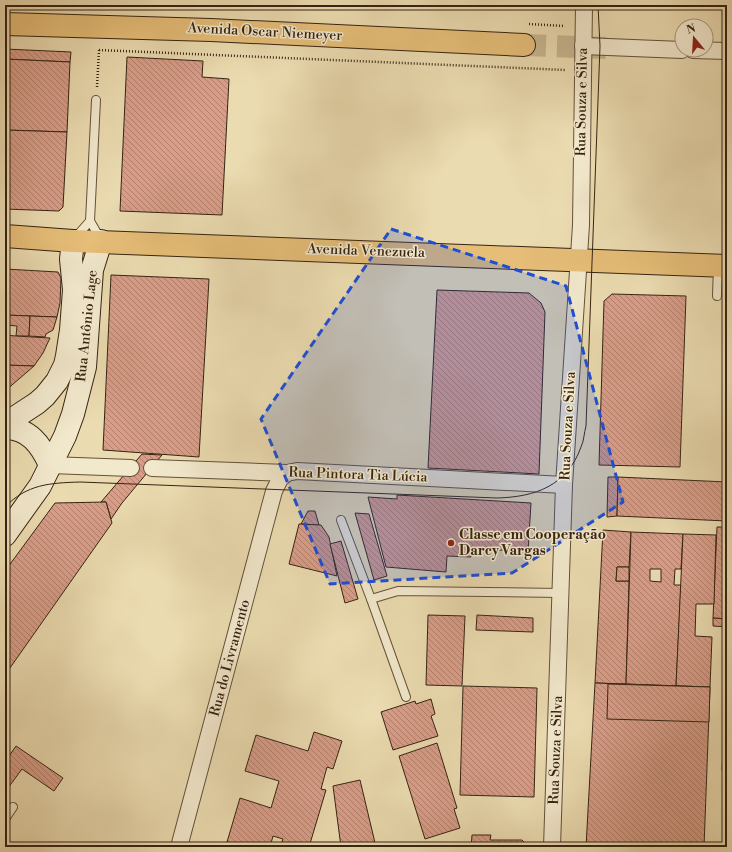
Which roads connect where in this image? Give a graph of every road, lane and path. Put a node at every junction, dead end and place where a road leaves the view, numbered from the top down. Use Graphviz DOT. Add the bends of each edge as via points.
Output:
graph roads {
  1 [pos="584,5"];
  2 [pos="5,24"];
  3 [pos="100,26"];
  4 [pos="524,45"];
  5 [pos="583,46"];
  6 [pos="99,50"];
  7 [pos="674,50"];
  8 [pos="714,51"];
  9 [pos="727,51"];
  10 [pos="582,70"];
  11 [pos="96,100"];
  12 [pos="90,221"];
  13 [pos="5,236"];
  14 [pos="73,241"];
  15 [pos="101,241"];
  16 [pos="579,260"];
  17 [pos="722,266"];
  18 [pos="717,296"];
  19 [pos="5,424"];
  20 [pos="5,428"];
  21 [pos="50,465"];
  22 [pos="131,468"];
  23 [pos="152,468"];
  24 [pos="287,473"];
  25 [pos="564,485"];
  26 [pos="341,520"];
  27 [pos="5,536"];
  28 [pos="561,593"];
  29 [pos="371,599"];
  30 [pos="406,697"];
  31 [pos="13,807"];
  32 [pos="5,819"];
  33 [pos="179,847"];
  34 [pos="552,847"];
  1 -- 5 [label="street, Rua Souza e Silva"];
  2 -- 3 [label="main road, Avenida Oscar Niemeyer"];
  3 -- 4 [label="main road, Avenida Oscar Niemeyer"];
  3 -- 6 [label="path"];
  5 -- 7 [label="street"];
  5 -- 10 [label="street, Rua Souza e Silva"];
  6 -- 10 [label="path, Avenida Oscar Niemeyer"];
  6 -- 11 [label="path"];
  8 -- 9 [label="street"];
  10 -- 16 [label="street, Rua Souza e Silva"];
  11 -- 12 [label="lane"];
  12 -- 14 [label="lane"];
  12 -- 15 [label="lane"];
  13 -- 14 [label="main road, Avenida Venezuela"];
  14 -- 15 [label="main road, Avenida Venezuela"];
  14 -- 19 [label="street, Rua Antônio Lage" via="71,259 74,290 65,365 45,396"];
  15 -- 16 [label="main road, Avenida Venezuela"];
  15 -- 21 [label="street, Rua Antônio Lage" via="92,270 87,354 80,392 65,436"];
  16 -- 17 [label="main road, Avenida Venezuela"];
  16 -- 25 [label="street, Rua Souza e Silva"];
  17 -- 18 [label="lane"];
  20 -- 21 [label="street" via="20,430 34,439"];
  21 -- 22 [label="street"];
  21 -- 27 [label="street, Rua Antônio Lage" via="40,486"];
  23 -- 24 [label="street, Rua Pintora Tia Lúcia"];
  24 -- 25 [label="street, Rua Pintora Tia Lúcia" via="297,470"];
  24 -- 33 [label="street, Rua do Livramento" via="274,490"];
  25 -- 28 [label="street, Rua Souza e Silva"];
  26 -- 29 [label="lane"];
  28 -- 29 [label="lane" via="398,591"];
  28 -- 34 [label="street, Rua Souza e Silva"];
  29 -- 30 [label="lane"];
  31 -- 32 [label="lane"];
}
